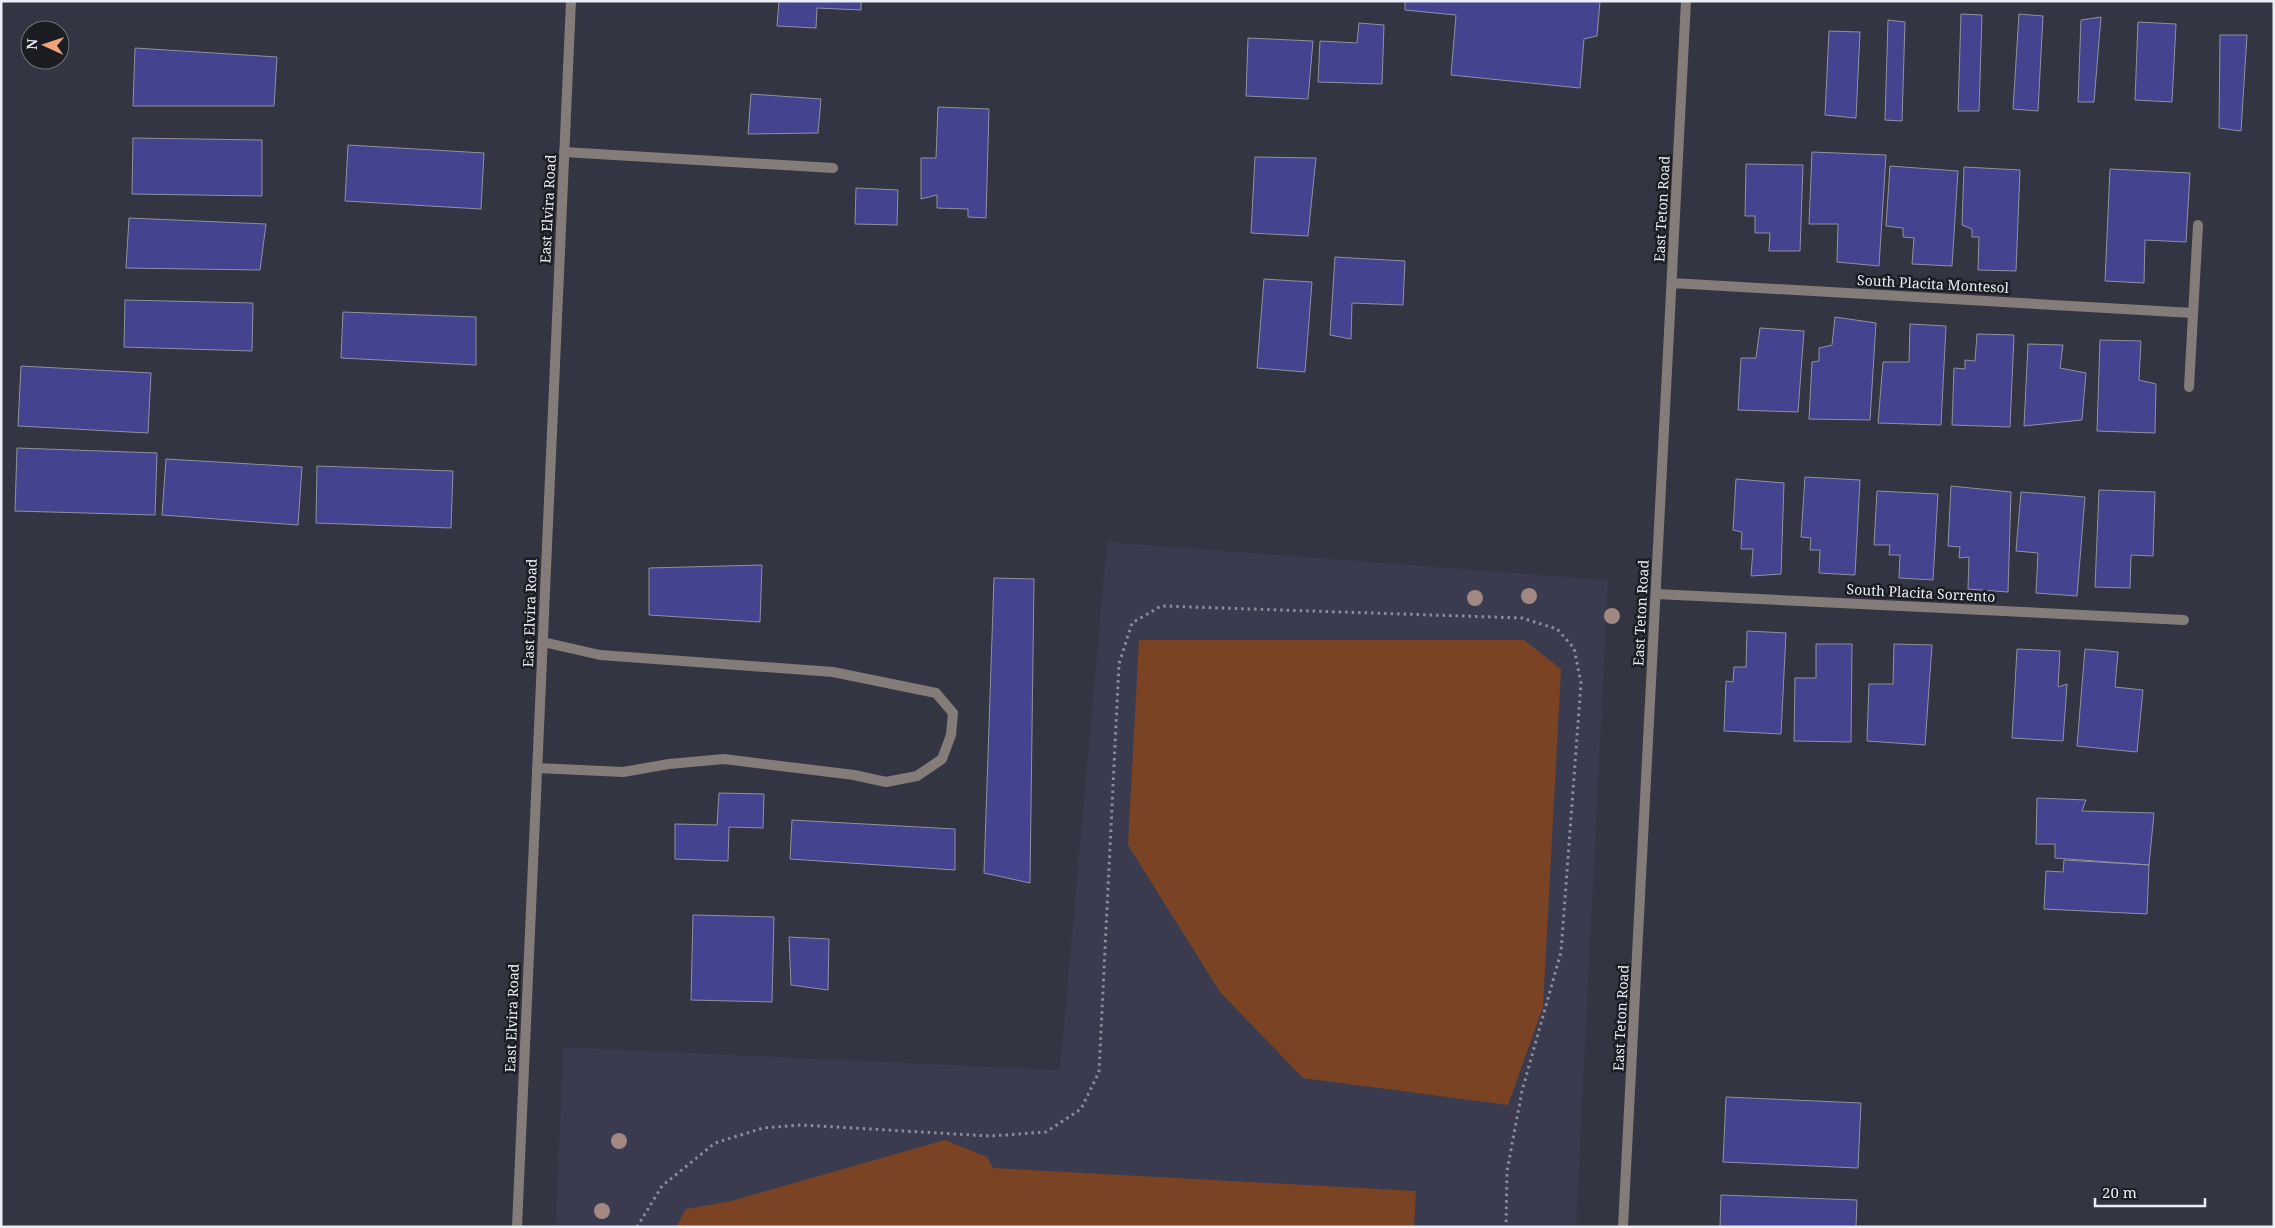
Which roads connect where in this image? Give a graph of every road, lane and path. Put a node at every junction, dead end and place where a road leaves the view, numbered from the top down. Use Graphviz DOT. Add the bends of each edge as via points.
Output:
graph roads {
  1 [pos="571,1"];
  2 [pos="1686,1"];
  3 [pos="564,152"];
  4 [pos="833,168"];
  5 [pos="2198,225"];
  6 [pos="1672,283"];
  7 [pos="2193,313"];
  8 [pos="2189,388"];
  9 [pos="1656,594"];
  10 [pos="2184,620"];
  11 [pos="543,642"];
  12 [pos="537,768"];
  13 [pos="517,1227"];
  14 [pos="637,1227"];
  15 [pos="1506,1227"];
  16 [pos="1624,1227"];
  1 -- 3 [label="street, East Elvira Road"];
  2 -- 6 [label="street, East Teton Road"];
  3 -- 4 [label="street"];
  3 -- 11 [label="street, East Elvira Road"];
  5 -- 7 [label="street"];
  6 -- 7 [label="street, South Placita Montesol"];
  6 -- 9 [label="street, East Teton Road"];
  7 -- 8 [label="street"];
  9 -- 10 [label="street, South Placita Sorrento"];
  9 -- 16 [label="street, East Teton Road"];
  11 -- 12 [label="street, East Elvira Road"];
  11 -- 12 [label="street" via="600,655 833,672 936,694 953,713 951,736 942,760 917,776 886,782 724,759 623,772"];
  12 -- 13 [label="street, East Elvira Road"];
  14 -- 15 [label="path" via="662,1186 715,1143 764,1128 801,1125 990,1136 1046,1132 1081,1109 1099,1072 1118,664 1132,624 1161,606 1522,618 1557,628 1574,648 1581,683 1561,952 1522,1091 1507,1171"];
}
